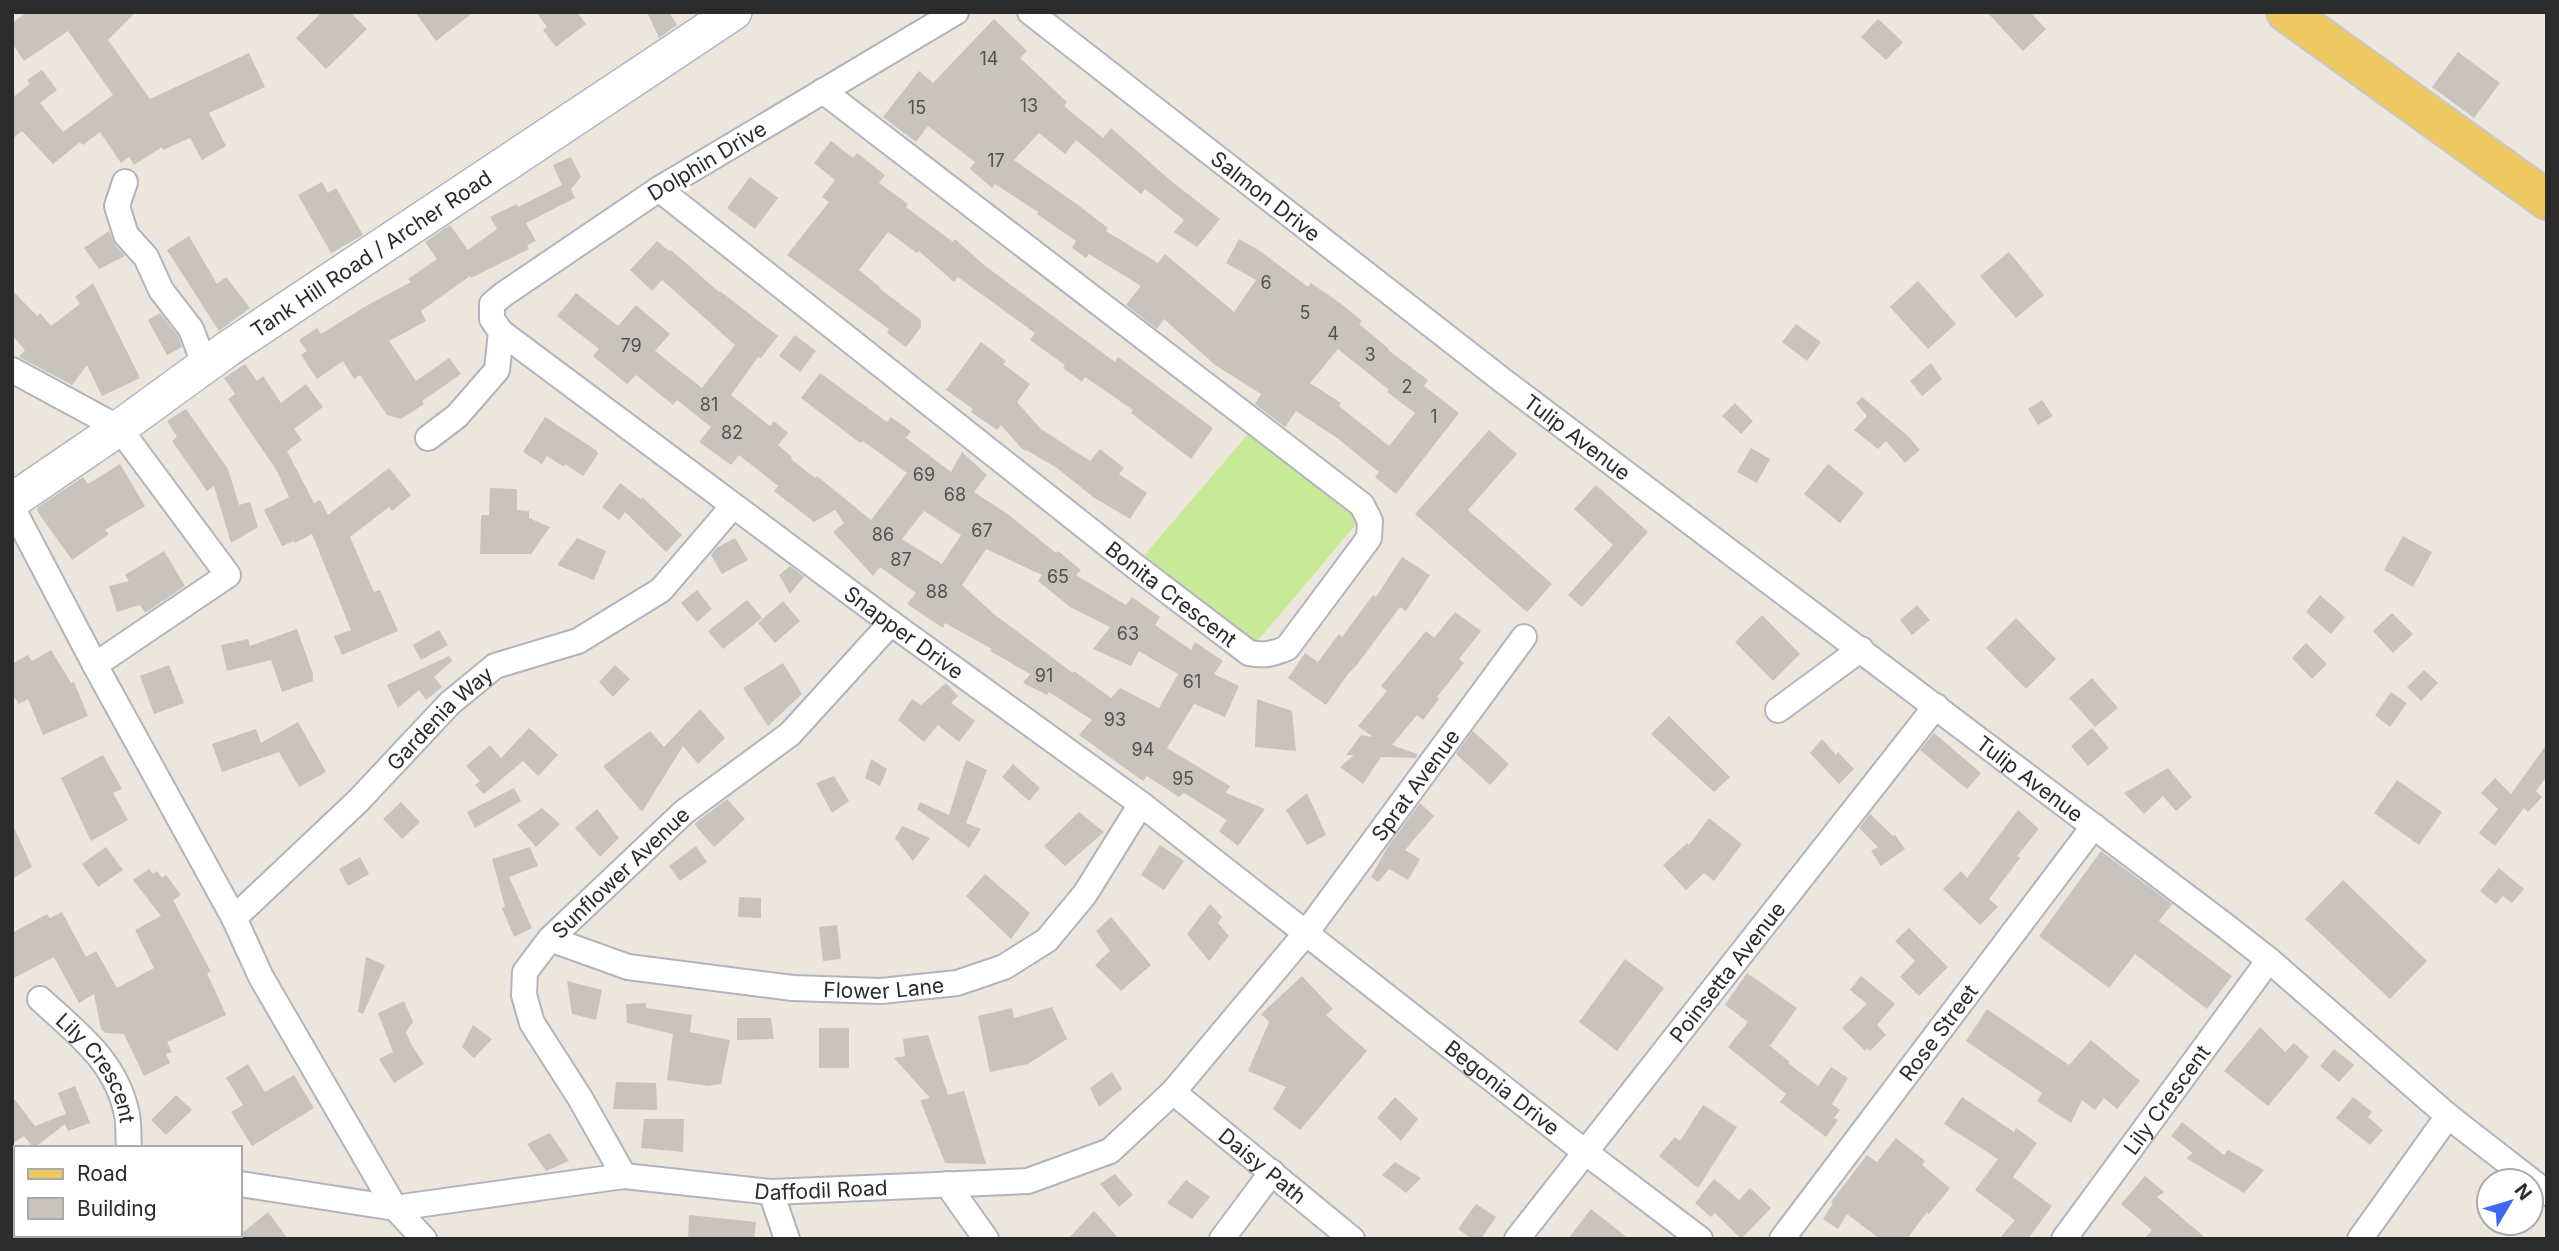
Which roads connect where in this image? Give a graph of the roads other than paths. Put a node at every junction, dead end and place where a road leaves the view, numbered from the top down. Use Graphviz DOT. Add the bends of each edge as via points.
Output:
graph roads {
  1 [pos="734,12"];
  2 [pos="956,12"];
  3 [pos="1030,12"];
  4 [pos="2286,12"];
  5 [pos="824,91"];
  6 [pos="125,182"];
  7 [pos="659,189"];
  8 [pos="2547,200"];
  9 [pos="501,332"];
  10 [pos="205,366"];
  11 [pos="12,370"];
  12 [pos="1502,380"];
  13 [pos="119,428"];
  14 [pos="428,438"];
  15 [pos="12,501"];
  16 [pos="733,506"];
  17 [pos="12,507"];
  18 [pos="891,623"];
  19 [pos="1524,637"];
  20 [pos="1861,649"];
  21 [pos="95,665"];
  22 [pos="1936,706"];
  23 [pos="1778,710"];
  24 [pos="1141,804"];
  25 [pos="2094,826"];
  26 [pos="234,918"];
  27 [pos="1306,933"];
  28 [pos="550,939"];
  29 [pos="2269,960"];
  30 [pos="40,999"];
  31 [pos="1173,1092"];
  32 [pos="2448,1116"];
  33 [pos="129,1146"];
  34 [pos="1585,1152"];
  35 [pos="1272,1172"];
  36 [pos="624,1176"];
  37 [pos="242,1184"];
  38 [pos="947,1184"];
  39 [pos="771,1192"];
  40 [pos="2547,1193"];
  41 [pos="395,1208"];
  42 [pos="424,1239"];
  43 [pos="787,1239"];
  44 [pos="986,1239"];
  45 [pos="1222,1239"];
  46 [pos="1352,1239"];
  47 [pos="1517,1239"];
  48 [pos="1700,1239"];
  49 [pos="1782,1239"];
  50 [pos="2064,1239"];
  51 [pos="2360,1239"];
  1 -- 10 [label="street, Tank Hill Road / Archer Road"];
  2 -- 5 [label="street, Dolphin Drive"];
  3 -- 12 [label="street, Salmon Drive"];
  4 -- 8 [label="main road"];
  5 -- 7 [label="street, Dolphin Drive"];
  5 -- 7 [label="street, Bonita Crescent" via="1362,505 1370,521 1369,538 1287,648 1275,654 1249,653"];
  6 -- 10 [label="street" via="117,206 127,235 191,329"];
  7 -- 9 [label="street, Dolphin Drive" via="504,293 492,304 492,319"];
  9 -- 14 [label="street" via="497,370 457,416"];
  9 -- 16 [label="street, Snapper Drive"];
  10 -- 13 [label="street, Tank Hill Road / Archer Road"];
  11 -- 13 [label="street"];
  12 -- 20 [label="street, Tulip Avenue"];
  13 -- 15 [label="street, Tank Hill Road / Archer Road"];
  13 -- 21 [label="street" via="228,575"];
  16 -- 18 [label="street, Snapper Drive"];
  16 -- 26 [label="street, Gardenia Way" via="661,590 578,641 495,666"];
  17 -- 21 [label="street"];
  18 -- 24 [label="street, Snapper Drive"];
  18 -- 28 [label="street, Sunflower Avenue" via="790,734 684,812"];
  19 -- 27 [label="street, Sprat Avenue"];
  20 -- 22 [label="street, Tulip Avenue"];
  20 -- 23 [label="street"];
  21 -- 26 [label="street"];
  22 -- 25 [label="street, Tulip Avenue"];
  22 -- 34 [label="street, Poinsetta Avenue"];
  24 -- 27 [label="street, Snapper Drive"];
  24 -- 28 [label="street, Flower Lane" via="1085,894 1047,940 1004,967 957,983 881,991 793,988 628,967"];
  25 -- 29 [label="street, Tulip Avenue"];
  25 -- 49 [label="street, Rose Street"];
  26 -- 41 [label="street" via="261,977"];
  27 -- 31 [label="street, Daffodil Road"];
  27 -- 34 [label="street, Begonia Drive"];
  28 -- 36 [label="street, Sunflower Avenue" via="525,972 524,995 532,1023"];
  29 -- 32 [label="street, Tulip Avenue"];
  29 -- 50 [label="street, Lily Crescent"];
  30 -- 33 [label="street, Lily Crescent" via="94,1048 112,1072 127,1115"];
  31 -- 35 [label="street, Daisy Path"];
  31 -- 38 [label="street, Daffodil Road" via="1110,1151 1028,1181"];
  32 -- 40 [label="street, Tulip Avenue"];
  32 -- 51 [label="street"];
  34 -- 47 [label="street, Poinsetta Avenue"];
  34 -- 48 [label="street, Begonia Drive"];
  35 -- 45 [label="street"];
  35 -- 46 [label="street, Daisy Path"];
  36 -- 39 [label="street, Daffodil Road"];
  36 -- 41 [label="street, Daffodil Road"];
  37 -- 41 [label="street, Daffodil Road"];
  38 -- 39 [label="street, Daffodil Road"];
  38 -- 44 [label="street"];
  39 -- 43 [label="street"];
  41 -- 42 [label="street"];
}
